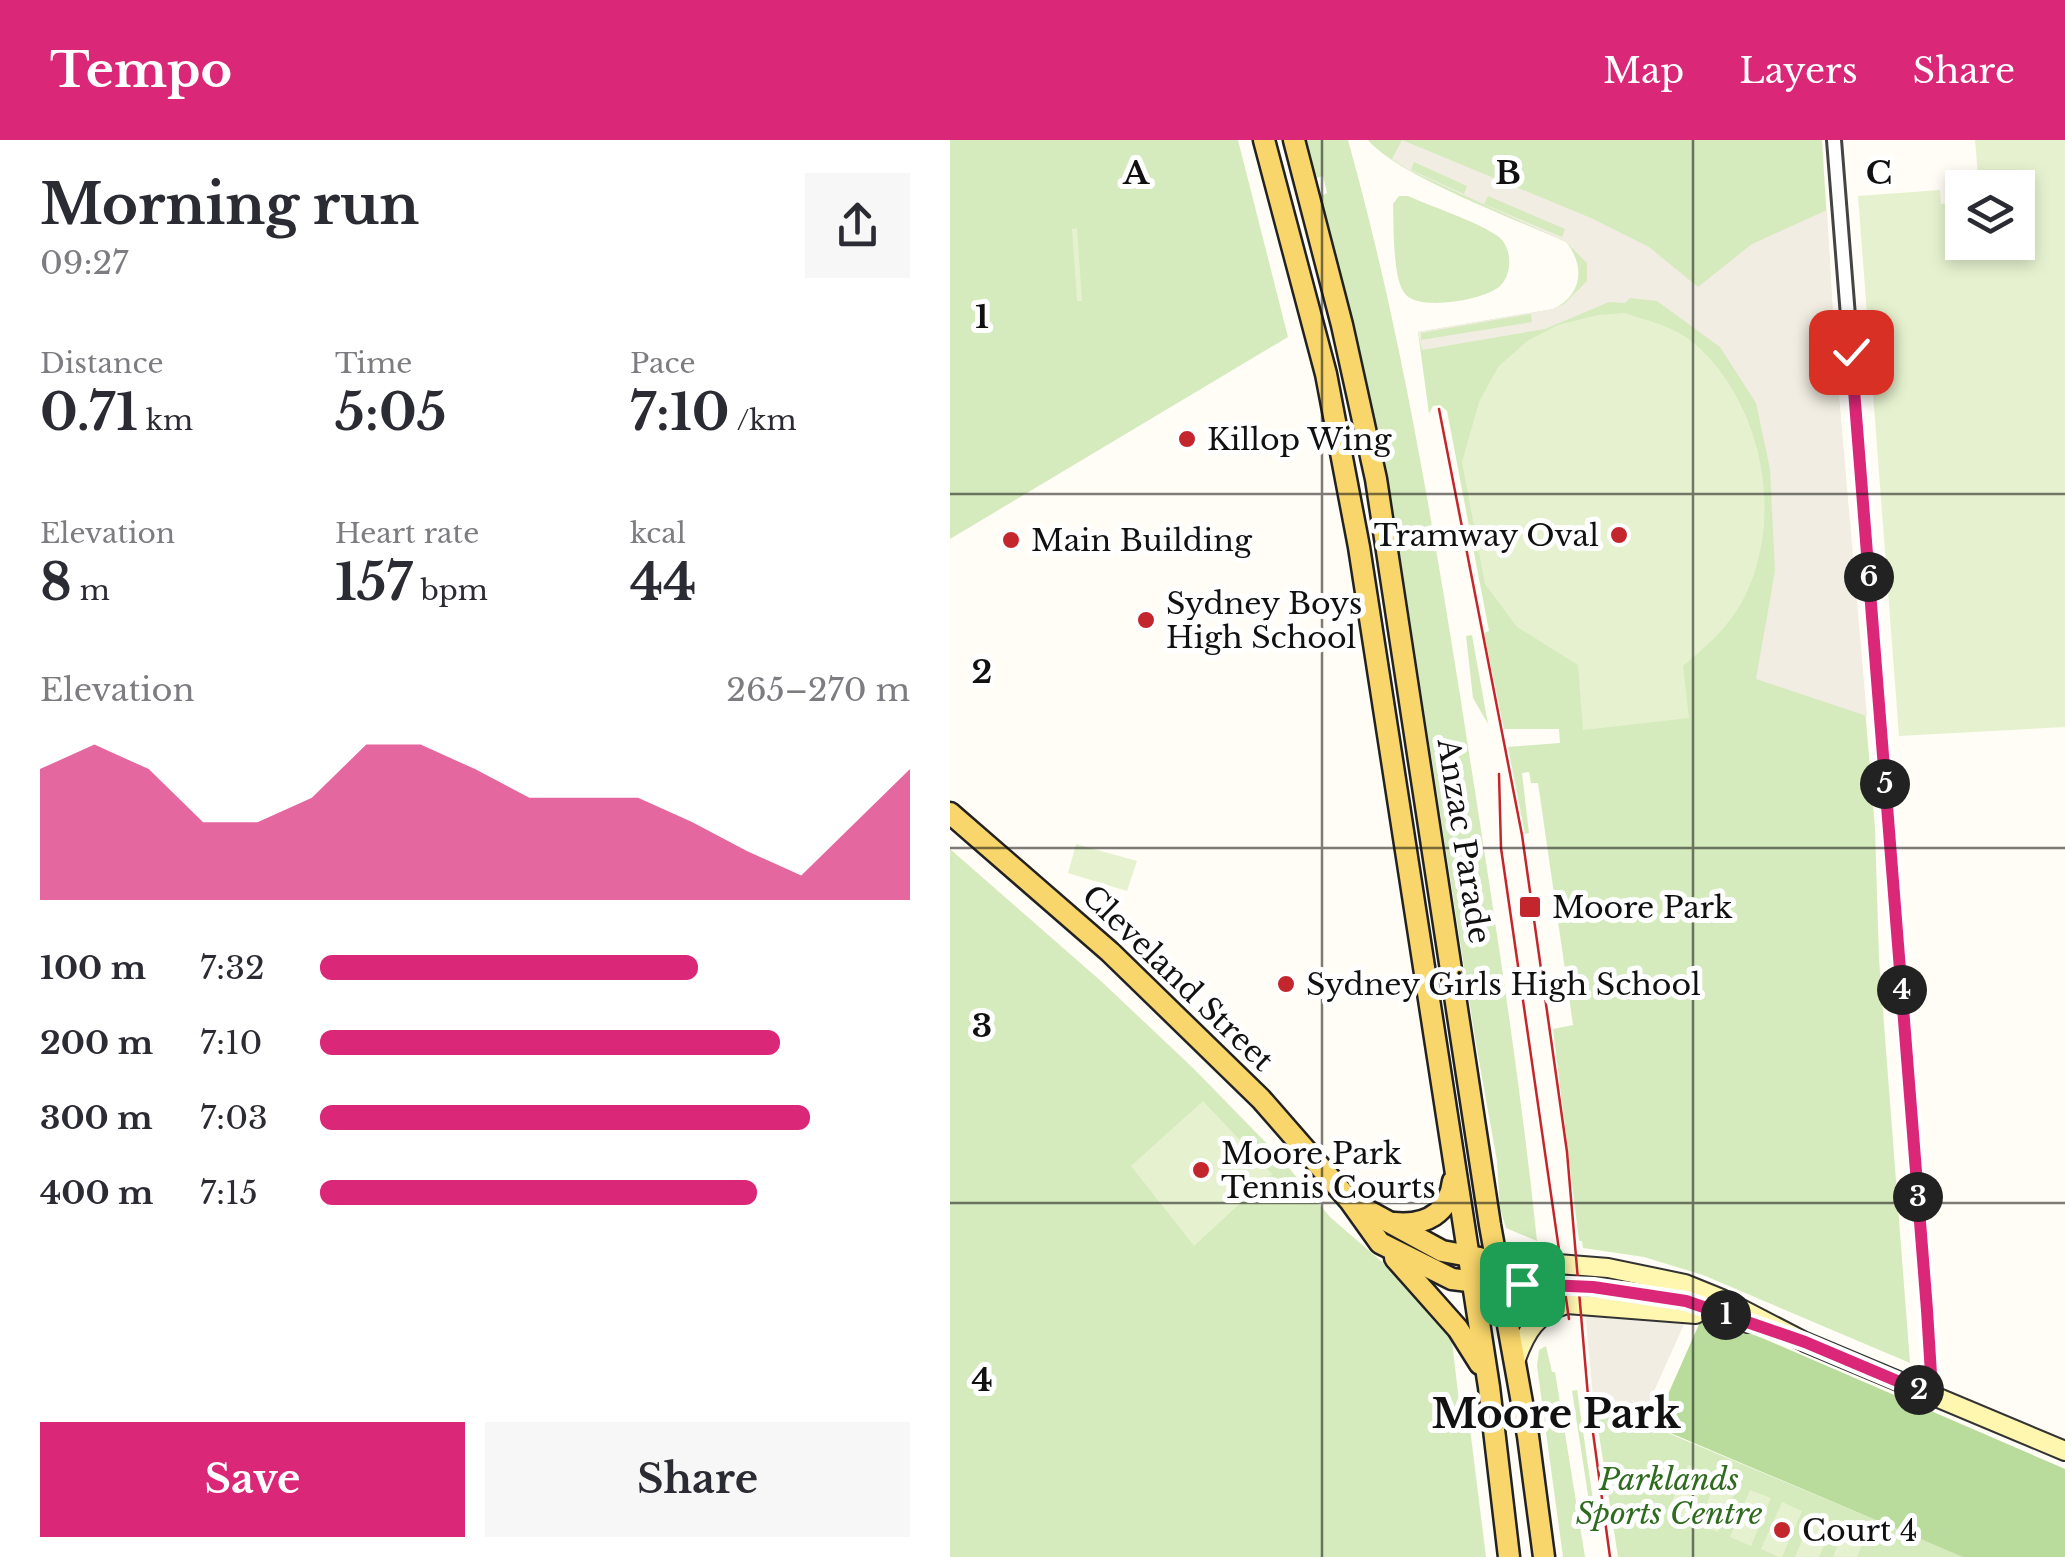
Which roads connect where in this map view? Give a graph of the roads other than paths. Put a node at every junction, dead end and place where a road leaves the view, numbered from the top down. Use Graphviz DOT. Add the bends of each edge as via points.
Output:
graph roads {
  1 [pos="1264,140"];
  2 [pos="1294,140"];
  3 [pos="1834,140"];
  4 [pos="950,813"];
  5 [pos="1454,1171"];
  6 [pos="1350,1201"];
  7 [pos="1394,1223"];
  8 [pos="1380,1243"];
  9 [pos="1469,1258"];
  10 [pos="1497,1260"];
  11 [pos="1473,1282"];
  12 [pos="1502,1284"];
  13 [pos="1736,1319"];
  14 [pos="1805,1342"];
  15 [pos="1516,1359"];
  16 [pos="1489,1387"];
  17 [pos="1928,1394"];
  18 [pos="2065,1451"];
  19 [pos="1509,1557"];
  20 [pos="1544,1557"];
  1 -- 5 [label="main road, Anzac Parade" via="1337,424"];
  2 -- 10 [label="main road, Anzac Parade" via="1376,479"];
  3 -- 17 [label="street" via="1928,1323"];
  4 -- 6 [label="main road, Cleveland Street" via="1181,1020"];
  5 -- 7 [label="main road" via="1448,1201 1436,1216"];
  5 -- 9 [label="main road, Anzac Parade"];
  6 -- 7 [label="main road, Cleveland Street"];
  6 -- 8 [label="main road, Cleveland Street"];
  7 -- 9 [label="main road, Cleveland Street" via="1442,1252"];
  8 -- 11 [label="main road, Cleveland Street" via="1420,1266"];
  8 -- 16 [label="main road" via="1469,1343"];
  9 -- 10 [label="main road, Cleveland Street"];
  9 -- 11 [label="main road, Anzac Parade"];
  10 -- 12 [label="main road, Anzac Parade"];
  10 -- 14 [label="street" via="1658,1276 1722,1299"];
  11 -- 12 [label="main road, Cleveland Street"];
  11 -- 16 [label="main road, Anzac Parade"];
  12 -- 13 [label="street" via="1646,1293"];
  12 -- 15 [label="main road, Anzac Parade"];
  13 -- 14 [label="street"];
  13 -- 15 [label="street" via="1567,1304 1537,1320"];
  14 -- 17 [label="street"];
  15 -- 20 [label="main road, Anzac Parade"];
  16 -- 19 [label="main road, Anzac Parade"];
  17 -- 18 [label="street"];
}
